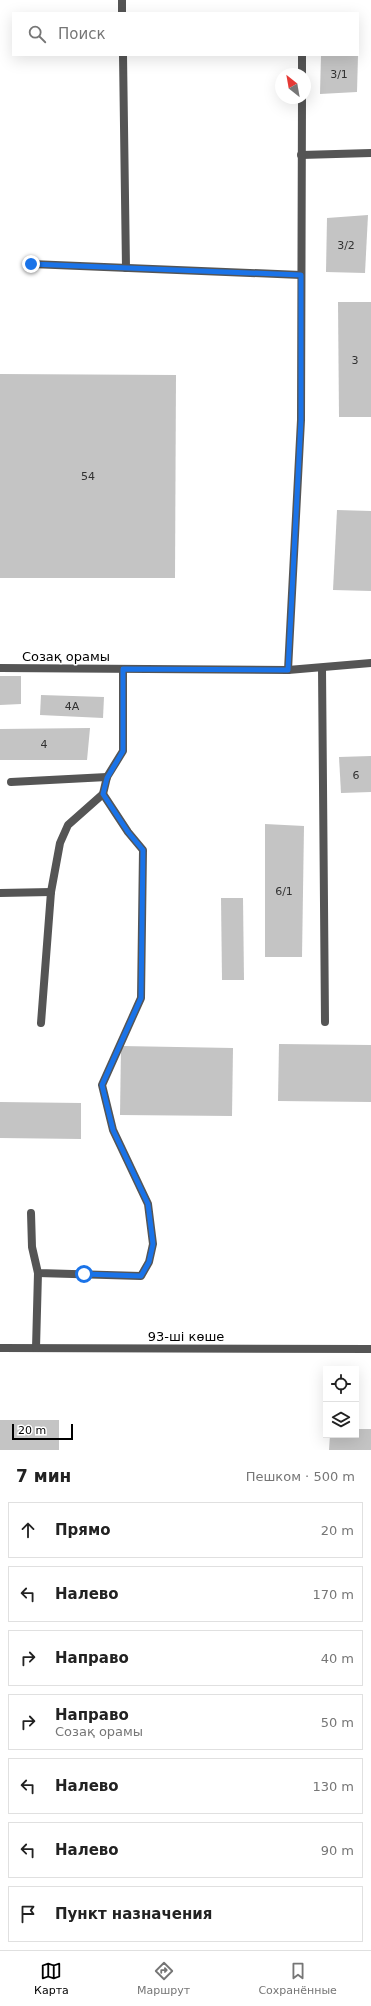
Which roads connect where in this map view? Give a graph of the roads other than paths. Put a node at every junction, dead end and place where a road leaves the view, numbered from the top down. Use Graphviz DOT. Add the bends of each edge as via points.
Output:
graph roads {
  1 [pos="122,0"];
  2 [pos="122,12"];
  3 [pos="123,56"];
  4 [pos="302,56"];
  5 [pos="302,68"];
  6 [pos="302,104"];
  7 [pos="371,153"];
  8 [pos="302,155"];
  9 [pos="31,264"];
  10 [pos="126,268"];
  11 [pos="301,275"];
  12 [pos="371,664"];
  13 [pos="0,668"];
  14 [pos="322,668"];
  15 [pos="123,669"];
  16 [pos="288,670"];
  17 [pos="107,778"];
  18 [pos="11,782"];
  19 [pos="103,794"];
  20 [pos="51,892"];
  21 [pos="0,893"];
  22 [pos="326,1022"];
  23 [pos="42,1023"];
  24 [pos="31,1213"];
  25 [pos="38,1273"];
  26 [pos="0,1348"];
  27 [pos="36,1348"];
  28 [pos="371,1349"];
  1 -- 2 [label="lane"];
  3 -- 10 [label="lane"];
  4 -- 5 [label="lane"];
  6 -- 8 [label="lane"];
  7 -- 8 [label="lane"];
  8 -- 11 [label="lane"];
  9 -- 10 [label="lane"];
  10 -- 11 [label="lane"];
  11 -- 16 [label="lane" via="301,420"];
  12 -- 14 [label="lane, Созақ орамы"];
  13 -- 15 [label="lane, Созақ орамы"];
  14 -- 16 [label="lane, Созақ орамы"];
  14 -- 22 [label="lane"];
  15 -- 16 [label="lane, Созақ орамы"];
  15 -- 17 [label="lane" via="123,751"];
  17 -- 18 [label="lane"];
  17 -- 19 [label="lane"];
  19 -- 20 [label="lane" via="68,825 60,842"];
  19 -- 25 [label="lane" via="143,850 141,998 102,1085 113,1130 148,1204 153,1244 149,1262 141,1276"];
  20 -- 21 [label="lane"];
  20 -- 23 [label="lane"];
  24 -- 25 [label="lane" via="32,1247"];
  25 -- 27 [label="lane"];
  26 -- 27 [label="lane, 93-ші көше"];
  27 -- 28 [label="lane, 93-ші көше"];
}
